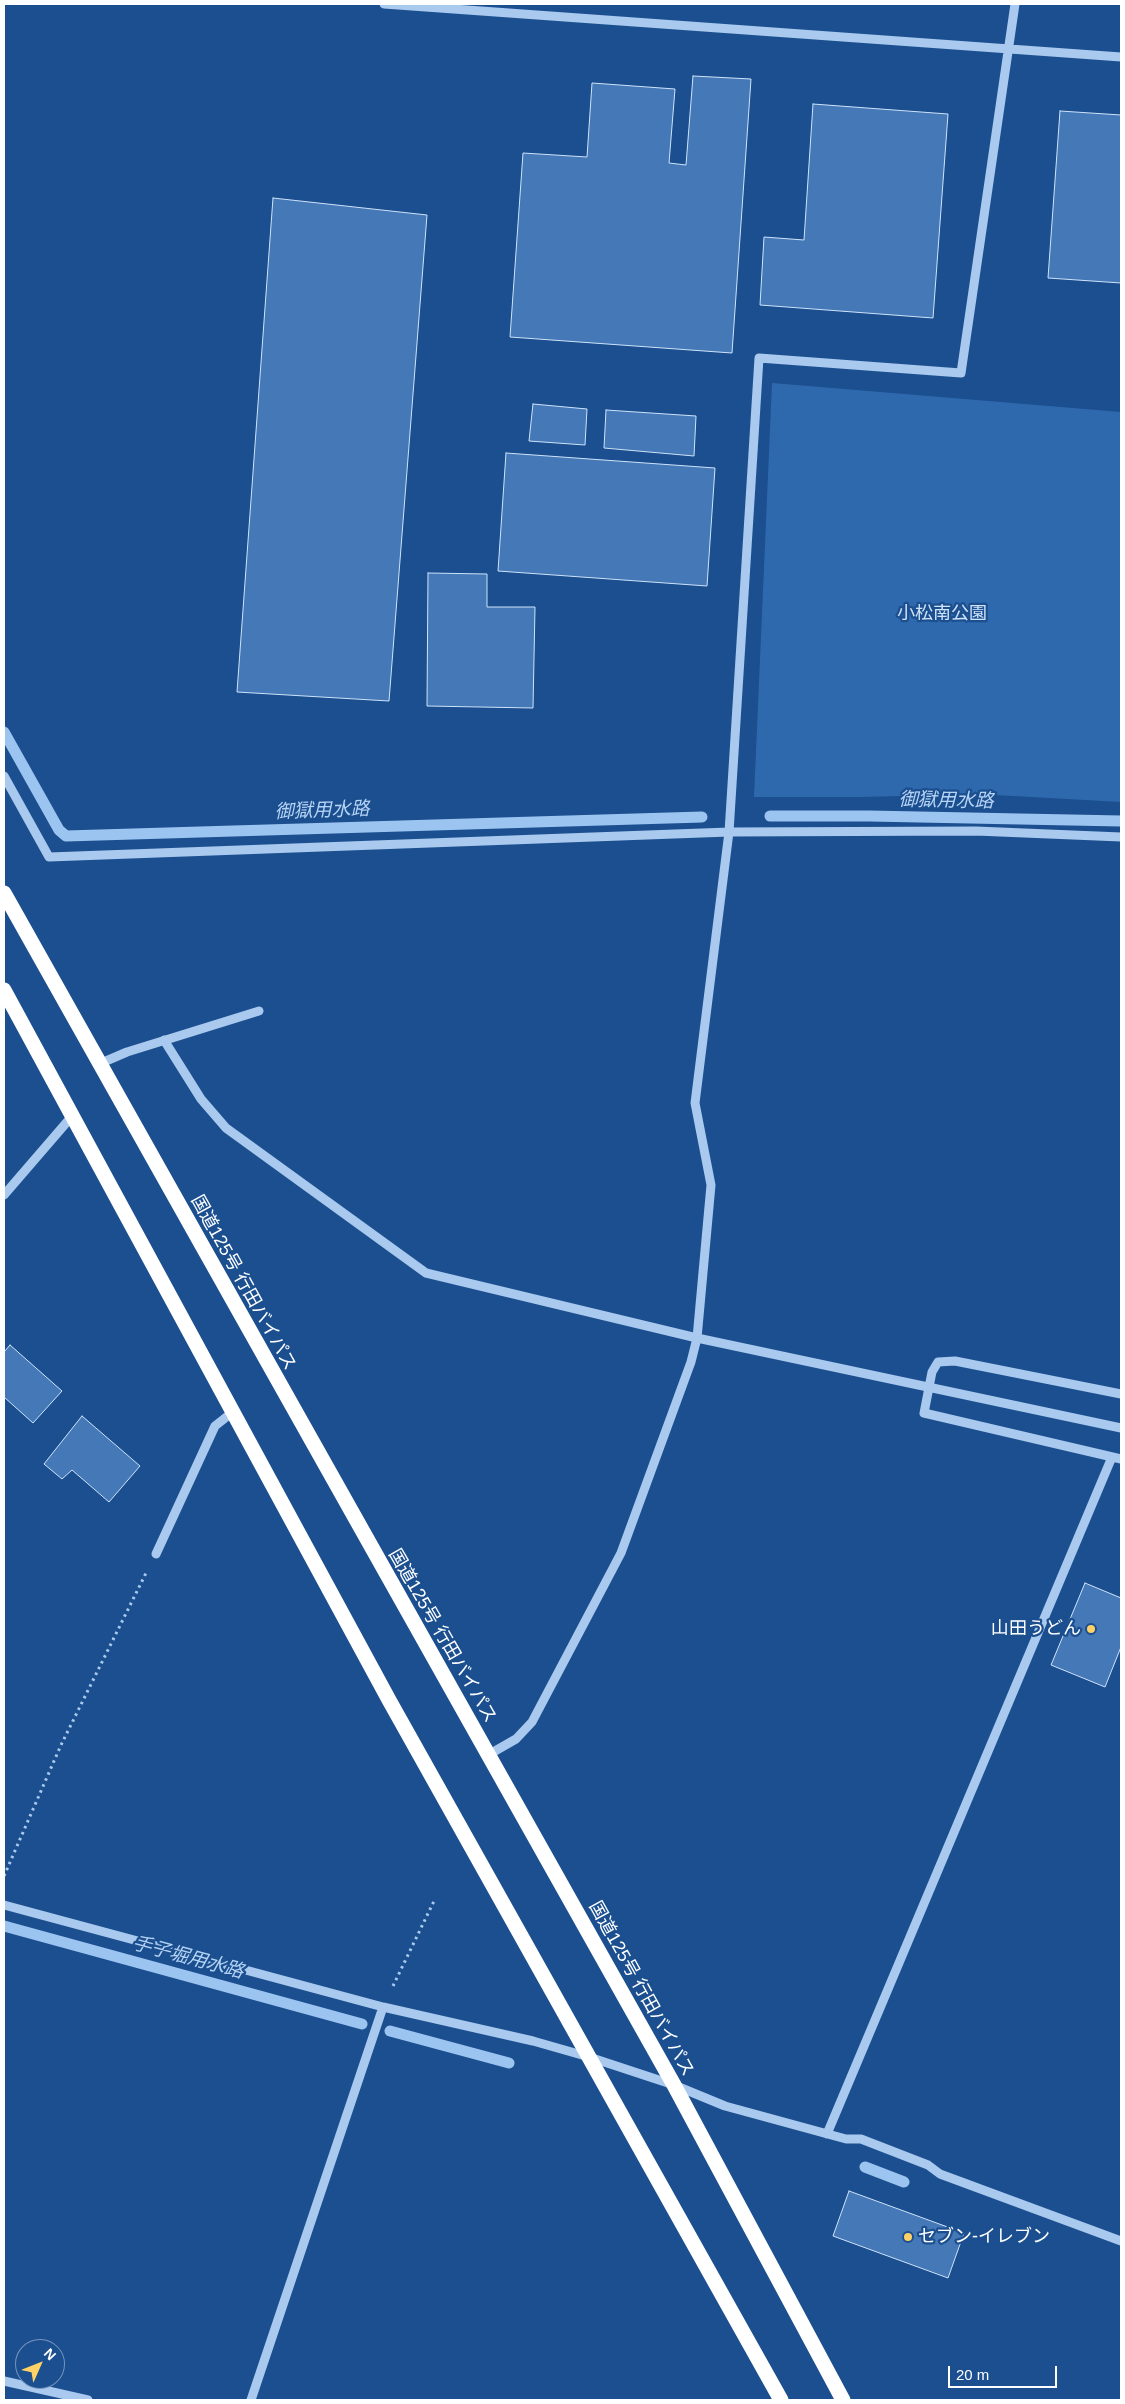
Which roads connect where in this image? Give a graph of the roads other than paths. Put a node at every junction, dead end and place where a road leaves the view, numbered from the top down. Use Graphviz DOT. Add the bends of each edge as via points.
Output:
graph roads {
  1 [pos="384,4"];
  2 [pos="1015,4"];
  3 [pos="1008,50"];
  4 [pos="1121,57"];
  5 [pos="4,776"];
  6 [pos="729,832"];
  7 [pos="1121,837"];
  8 [pos="4,893"];
  9 [pos="4,990"];
  10 [pos="259,1011"];
  11 [pos="164,1040"];
  12 [pos="99,1064"];
  13 [pos="73,1116"];
  14 [pos="4,1195"];
  15 [pos="697,1338"];
  16 [pos="930,1388"];
  17 [pos="1121,1394"];
  18 [pos="234,1411"];
  19 [pos="1121,1428"];
  20 [pos="1117,1458"];
  21 [pos="156,1554"];
  22 [pos="488,1755"];
  23 [pos="4,1905"];
  24 [pos="383,2007"];
  25 [pos="589,2056"];
  26 [pos="674,2084"];
  27 [pos="828,2134"];
  28 [pos="1121,2241"];
  29 [pos="4,2381"];
  30 [pos="88,2400"];
  31 [pos="251,2400"];
  32 [pos="780,2400"];
  33 [pos="843,2400"];
  1 -- 3 [label="street"];
  2 -- 3 [label="street"];
  3 -- 4 [label="street"];
  3 -- 6 [label="street" via="961,373 758,358"];
  5 -- 6 [label="street" via="49,857"];
  6 -- 7 [label="street" via="976,831"];
  6 -- 15 [label="street" via="695,1103 711,1185"];
  8 -- 12 [label="highway, 国道125号 行田バイパス"];
  9 -- 13 [label="highway"];
  10 -- 11 [label="street"];
  11 -- 12 [label="street"];
  11 -- 15 [label="street" via="201,1100 226,1128 426,1273"];
  12 -- 22 [label="highway, 国道125号 行田バイパス"];
  13 -- 14 [label="street"];
  13 -- 18 [label="highway"];
  15 -- 16 [label="street"];
  15 -- 22 [label="street" via="621,1552 532,1722 516,1739"];
  16 -- 17 [label="street" via="932,1372 938,1362 955,1361"];
  16 -- 19 [label="street"];
  16 -- 20 [label="street" via="924,1413"];
  18 -- 21 [label="street" via="216,1426"];
  18 -- 25 [label="highway" via="389,1700"];
  20 -- 27 [label="street"];
  22 -- 26 [label="highway, 国道125号 行田バイパス"];
  23 -- 24 [label="street"];
  24 -- 25 [label="street"];
  24 -- 31 [label="street"];
  25 -- 26 [label="street"];
  25 -- 32 [label="highway"];
  26 -- 27 [label="street" via="725,2106"];
  26 -- 33 [label="highway, 国道125号 行田バイパス"];
  27 -- 28 [label="street" via="861,2139 928,2165 940,2174"];
  29 -- 30 [label="street"];
}
